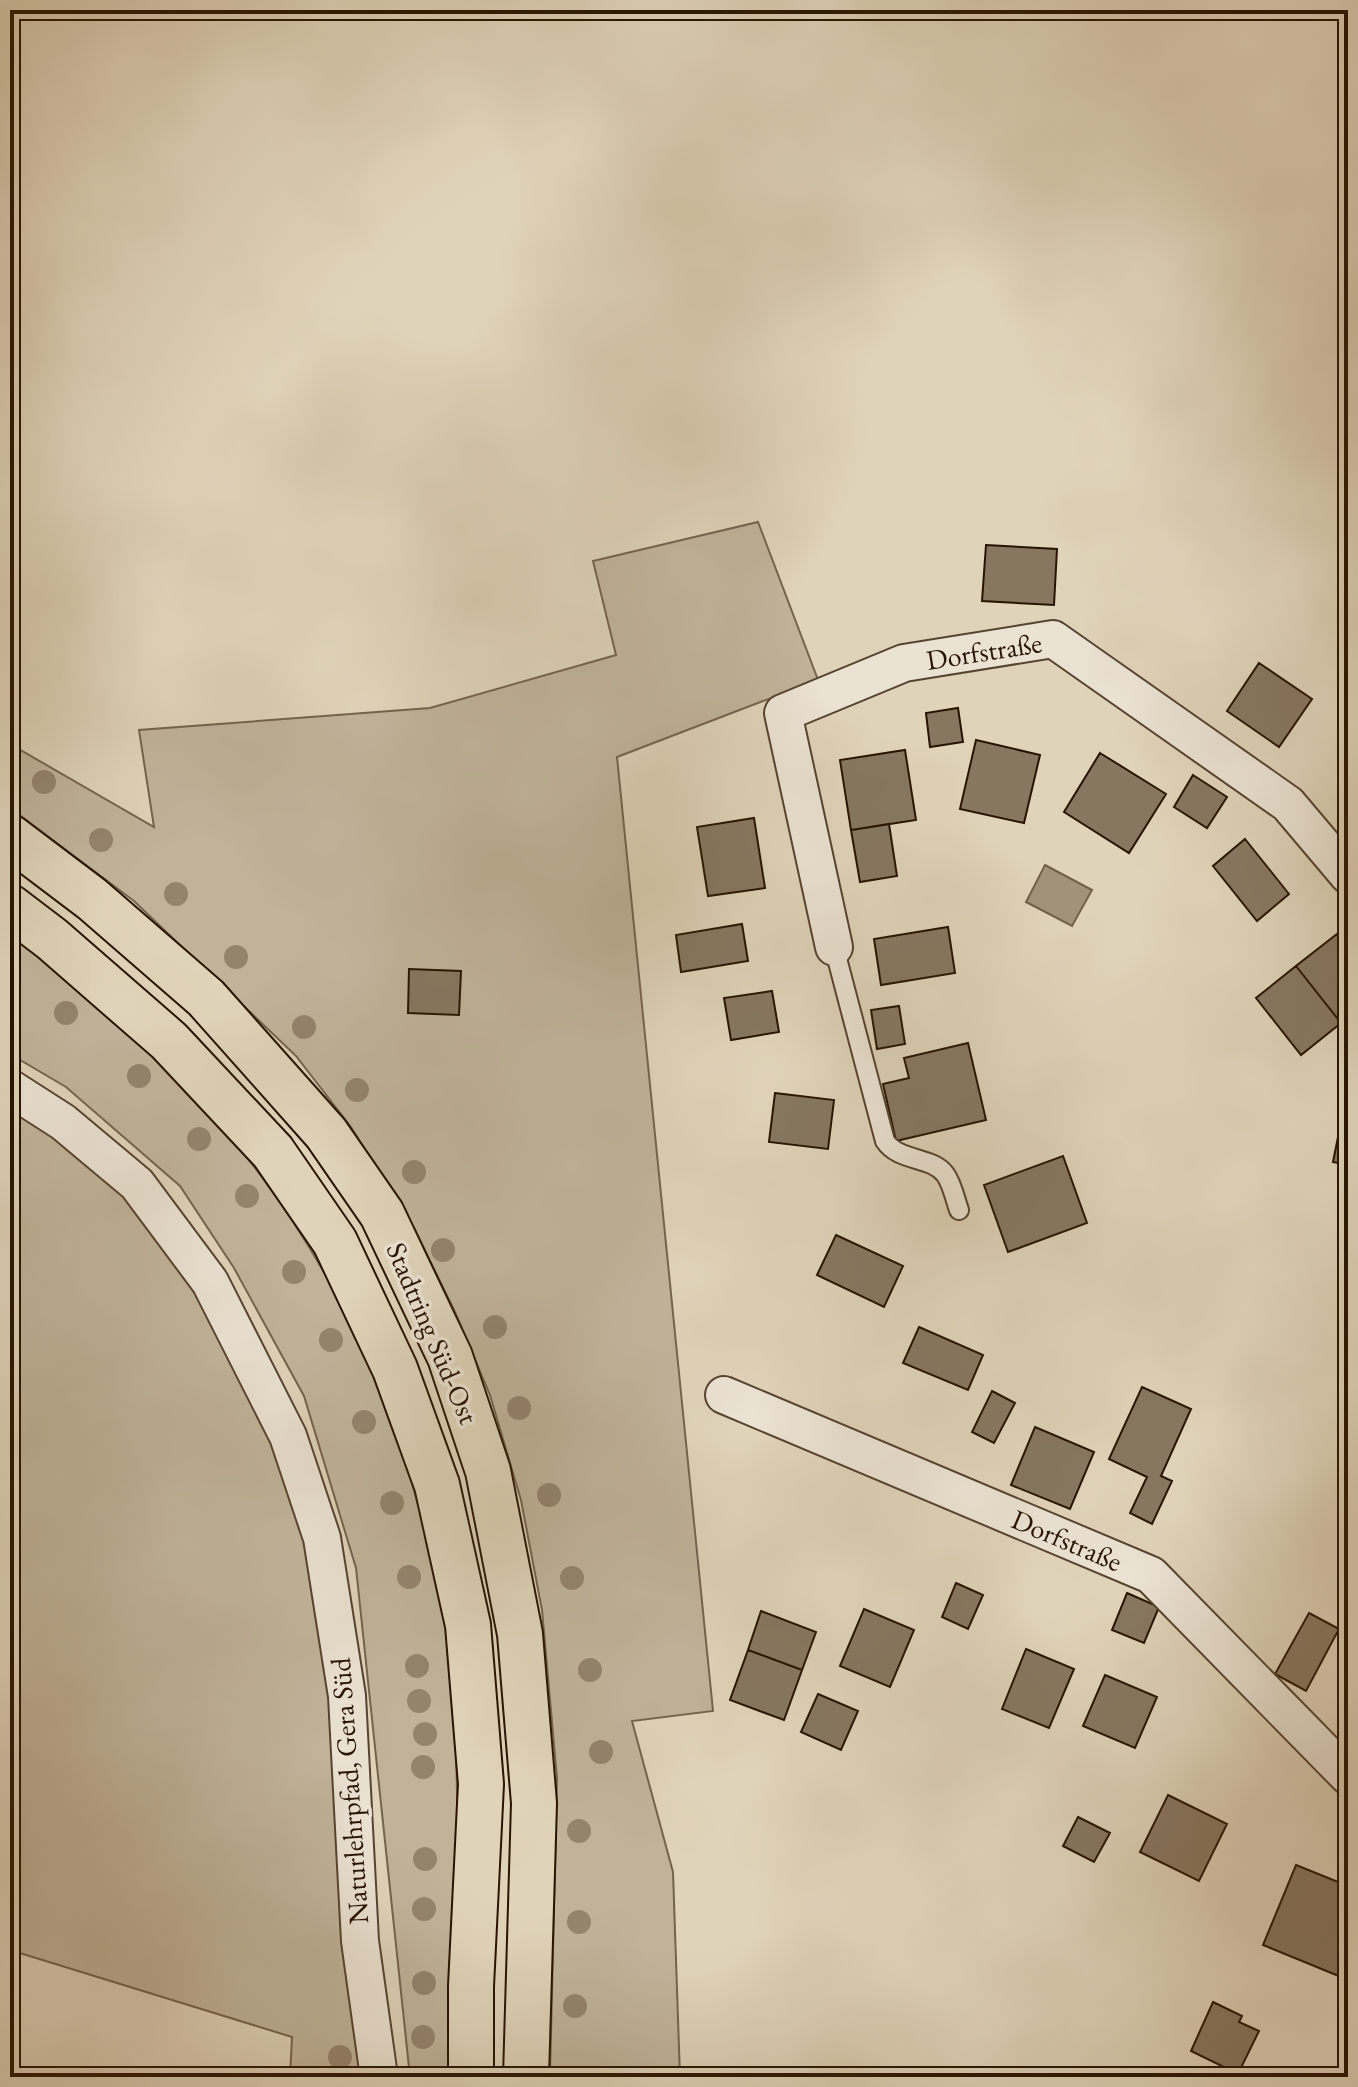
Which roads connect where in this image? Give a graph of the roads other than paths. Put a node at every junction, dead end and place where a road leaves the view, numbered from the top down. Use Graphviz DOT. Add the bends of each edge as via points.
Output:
graph roads {
  1 [pos="10,837"];
  2 [pos="1348,875"];
  3 [pos="10,907"];
  4 [pos="834,947"];
  5 [pos="10,1088"];
  6 [pos="959,1210"];
  7 [pos="724,1395"];
  8 [pos="1348,1776"];
  9 [pos="379,2077"];
  10 [pos="471,2077"];
  11 [pos="526,2077"];
  1 -- 11 [label="main road, Stadtring Süd-Ost" via="92,899 206,998 326,1133 382,1214 450,1357 488,1471 520,1634 534,1803"];
  2 -- 4 [label="street, Dorfstraße" via="1288,804 1053,639 904,663 783,713"];
  3 -- 10 [label="main road, Stadtring Süd-Ost" via="169,1041 273,1152 335,1242 395,1369 437,1485 468,1625 481,1784"];
  4 -- 6 [label="lane" via="885,1141 946,1175"];
  5 -- 9 [label="street, Naturlehrpfad, Gera Süd" via="63,1122 137,1184 210,1282 288,1436 322,1538 347,1696 360,1941"];
  7 -- 8 [label="street, Dorfstraße" via="1151,1575"];
}
